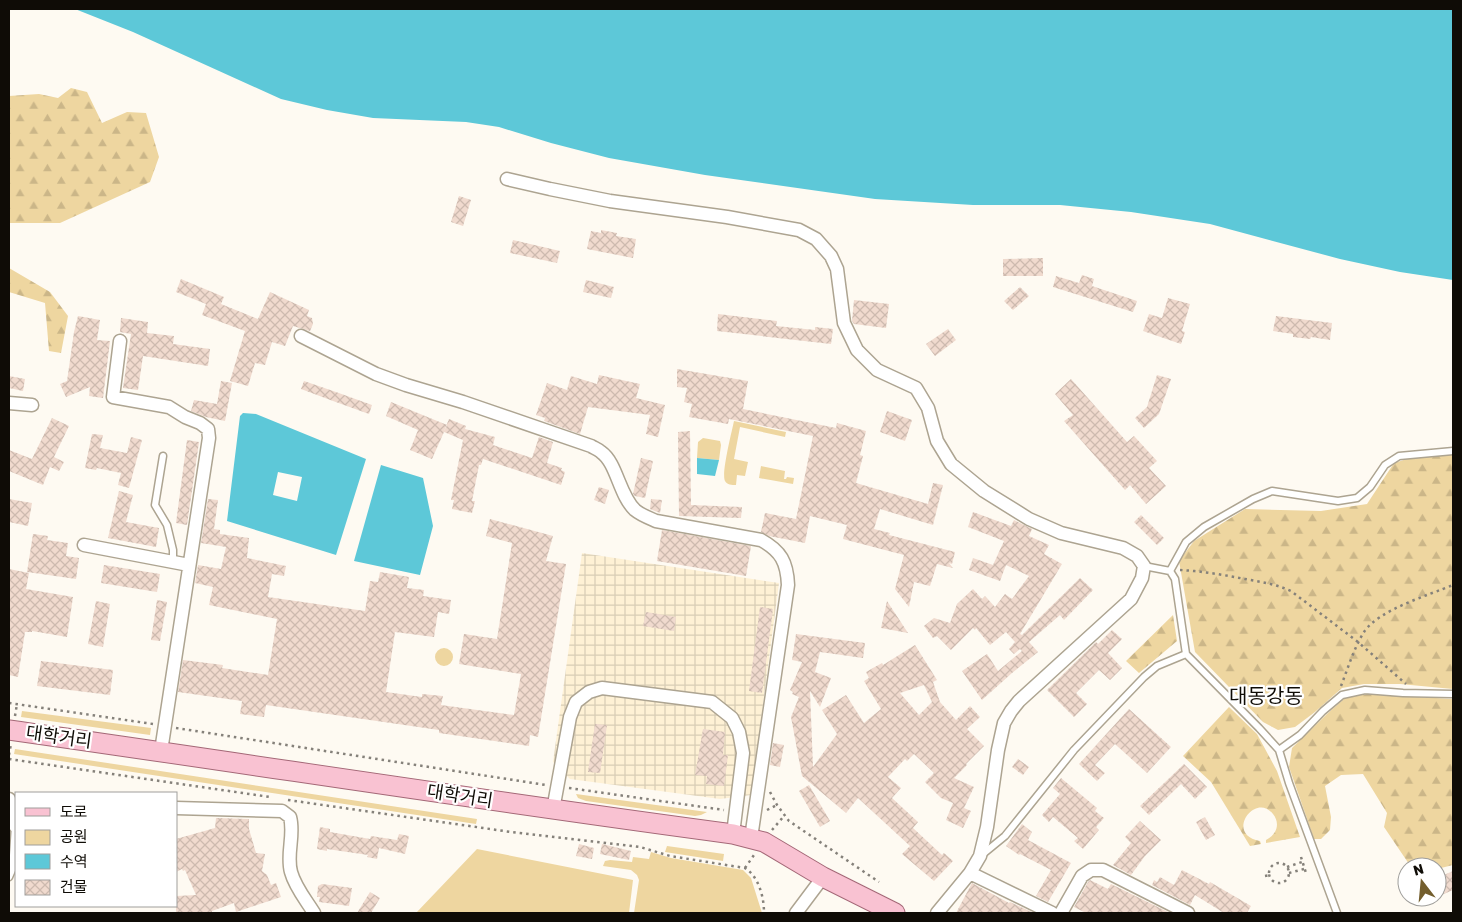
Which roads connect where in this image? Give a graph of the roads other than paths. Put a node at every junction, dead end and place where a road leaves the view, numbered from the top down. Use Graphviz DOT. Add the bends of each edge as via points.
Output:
graph roads {
  1 [pos="507,179"];
  2 [pos="301,336"];
  3 [pos="120,341"];
  4 [pos="9,403"];
  5 [pos="32,405"];
  6 [pos="1453,451"];
  7 [pos="163,456"];
  8 [pos="84,545"];
  9 [pos="173,562"];
  10 [pos="189,565"];
  11 [pos="1144,566"];
  12 [pos="1173,571"];
  13 [pos="1186,654"];
  14 [pos="1453,694"];
  15 [pos="9,730"];
  16 [pos="1279,750"];
  17 [pos="161,751"];
  18 [pos="9,799"];
  19 [pos="178,808"];
  20 [pos="553,810"];
  21 [pos="15,826"];
  22 [pos="733,834"];
  23 [pos="751,838"];
  24 [pos="980,856"];
  25 [pos="970,873"];
  26 [pos="9,877"];
  27 [pos="823,877"];
  28 [pos="314,913"];
  29 [pos="796,913"];
  30 [pos="894,913"];
  31 [pos="937,913"];
  32 [pos="1052,913"];
  33 [pos="1062,913"];
  34 [pos="1188,913"];
  35 [pos="1337,913"];
  1 -- 11 [label="street" via="610,201 799,230 816,239 831,256 837,269 844,323 857,350 877,370 916,388 928,408 938,441 951,464 984,491 1029,519 1061,532 1123,548 1137,556"];
  2 -- 23 [label="street" via="376,374 602,452 630,504 642,515 656,521 761,540 775,548 788,570 788,585"];
  3 -- 10 [label="street" via="113,396 170,407 208,429"];
  4 -- 5 [label="street"];
  6 -- 12 [label="lane" via="1399,456 1385,465 1370,487 1357,498 1338,501 1272,491 1253,498 1204,527 1186,542"];
  7 -- 9 [label="lane" via="155,505 167,525"];
  8 -- 9 [label="street"];
  9 -- 10 [label="street"];
  10 -- 17 [label="street"];
  11 -- 12 [label="lane"];
  11 -- 24 [label="street" via="1142,578 1131,599 1019,701 1004,723"];
  12 -- 13 [label="lane"];
  13 -- 16 [label="lane"];
  13 -- 24 [label="lane" via="1157,666 1144,677 1074,750 1005,836"];
  14 -- 16 [label="lane" via="1365,690 1342,694 1300,735"];
  15 -- 17 [label="main road, 대학거리"];
  16 -- 35 [label="lane"];
  17 -- 20 [label="main road, 대학거리"];
  18 -- 21 [label="street"];
  19 -- 28 [label="street" via="282,811 290,817 290,871"];
  20 -- 22 [label="main road, 대학거리"];
  20 -- 22 [label="street" via="570,717 576,702 589,692 602,688 712,702 732,718 743,753"];
  21 -- 26 [label="lane"];
  22 -- 23 [label="main road, 대학거리"];
  23 -- 27 [label="main road, 대학거리" via="764,842"];
  24 -- 25 [label="street"];
  25 -- 31 [label="street"];
  25 -- 32 [label="street"];
  27 -- 29 [label="street"];
  27 -- 30 [label="main road, 대학거리"];
  33 -- 34 [label="street" via="1082,876 1091,870 1103,870"];
}
